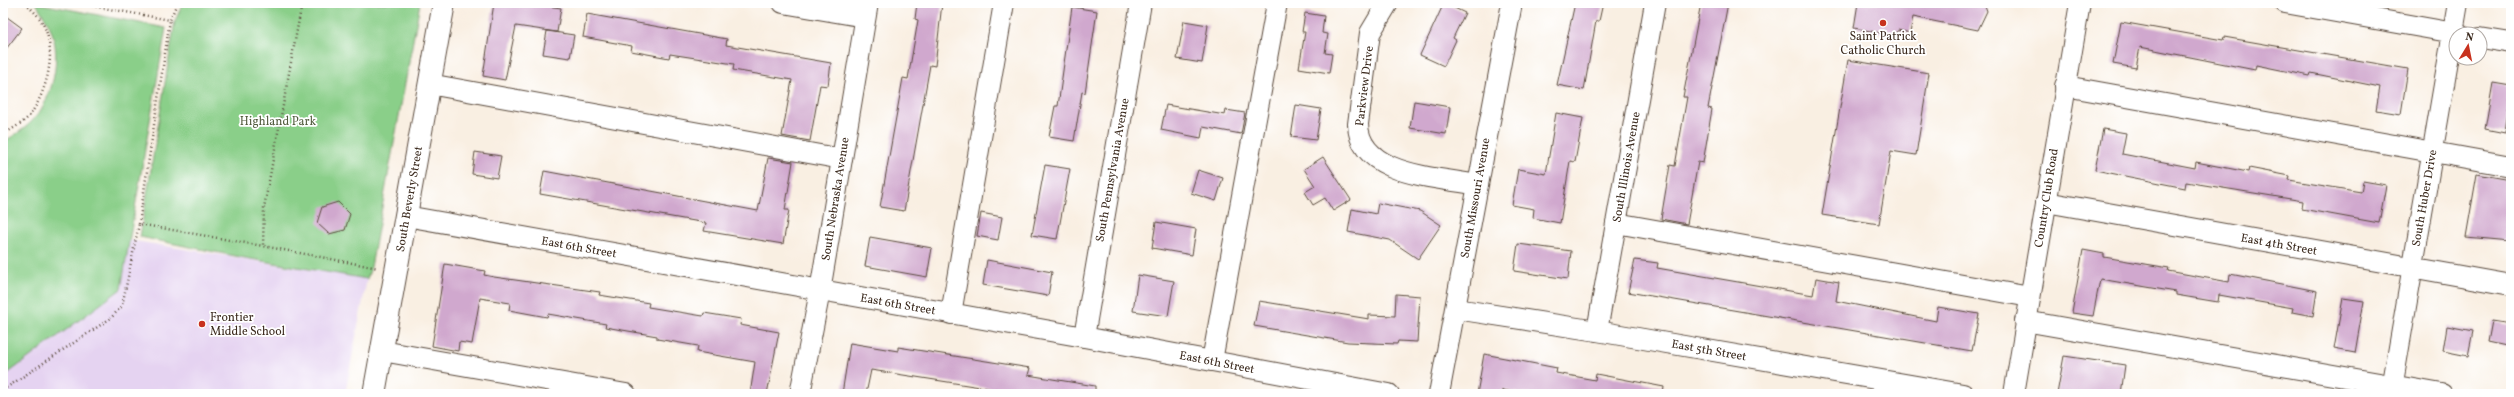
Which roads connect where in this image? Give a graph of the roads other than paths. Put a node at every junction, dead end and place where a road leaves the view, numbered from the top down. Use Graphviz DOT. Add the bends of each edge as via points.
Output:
graph roads {
  1 [pos="444,3"];
  2 [pos="783,3"];
  3 [pos="1004,3"];
  4 [pos="1141,3"];
  5 [pos="1276,3"];
  6 [pos="1388,3"];
  7 [pos="1512,3"];
  8 [pos="1655,3"];
  9 [pos="2080,3"];
  10 [pos="2285,3"];
  11 [pos="2458,3"];
  12 [pos="866,10"];
  13 [pos="2456,26"];
  14 [pos="2448,32"];
  15 [pos="2488,39"];
  16 [pos="2511,43"];
  17 [pos="2449,66"];
  18 [pos="429,84"];
  19 [pos="2065,86"];
  20 [pos="2432,151"];
  21 [pos="842,159"];
  22 [pos="2511,166"];
  23 [pos="1477,185"];
  24 [pos="2046,202"];
  25 [pos="406,216"];
  26 [pos="1616,223"];
  27 [pos="2412,268"];
  28 [pos="2511,285"];
  29 [pos="820,291"];
  30 [pos="2030,297"];
  31 [pos="1456,309"];
  32 [pos="951,314"];
  33 [pos="2025,320"];
  34 [pos="1597,331"];
  35 [pos="1084,337"];
  36 [pos="382,351"];
  37 [pos="1212,361"];
  38 [pos="2392,390"];
  39 [pos="374,394"];
  40 [pos="626,394"];
  41 [pos="800,394"];
  42 [pos="1389,394"];
  43 [pos="1439,394"];
  44 [pos="1962,394"];
  45 [pos="2014,394"];
  46 [pos="2442,394"];
  1 -- 18 [label="main road, South Beverly Street"];
  2 -- 12 [label="street"];
  3 -- 32 [label="street"];
  4 -- 35 [label="street, South Pennsylvania Avenue"];
  5 -- 37 [label="street"];
  6 -- 23 [label="street, Parkview Drive" via="1370,33 1358,124 1358,134 1362,143 1371,156 1382,164"];
  7 -- 23 [label="street, South Missouri Avenue"];
  8 -- 26 [label="street, South Illinois Avenue"];
  9 -- 19 [label="street, Country Club Road"];
  10 -- 14 [label="street"];
  11 -- 13 [label="street, South Huber Drive"];
  12 -- 21 [label="street, South Nebraska Avenue"];
  15 -- 16 [label="street"];
  17 -- 20 [label="street, South Huber Drive"];
  18 -- 21 [label="street"];
  18 -- 25 [label="main road, South Beverly Street"];
  19 -- 20 [label="street"];
  19 -- 24 [label="street, Country Club Road"];
  20 -- 22 [label="street"];
  20 -- 27 [label="street, South Huber Drive"];
  21 -- 29 [label="street, South Nebraska Avenue"];
  23 -- 31 [label="street, South Missouri Avenue"];
  24 -- 27 [label="street, East 4th Street"];
  24 -- 30 [label="street, Country Club Road"];
  25 -- 29 [label="street, East 6th Street"];
  25 -- 36 [label="main road, South Beverly Street"];
  26 -- 30 [label="street"];
  26 -- 34 [label="street, South Illinois Avenue"];
  27 -- 28 [label="street, East 4th Street"];
  27 -- 38 [label="street, South Huber Drive"];
  29 -- 32 [label="street, East 6th Street"];
  29 -- 41 [label="street, South Nebraska Avenue"];
  30 -- 33 [label="street, Country Club Road"];
  31 -- 34 [label="street, East 5th Street"];
  31 -- 43 [label="street, South Missouri Avenue"];
  32 -- 35 [label="street, East 6th Street"];
  33 -- 38 [label="street"];
  33 -- 45 [label="street, Country Club Road"];
  34 -- 44 [label="street, East 5th Street"];
  35 -- 37 [label="street, East 6th Street"];
  36 -- 39 [label="main road, South Beverly Street"];
  36 -- 40 [label="street"];
  37 -- 42 [label="street, East 6th Street"];
  38 -- 46 [label="street"];
}
